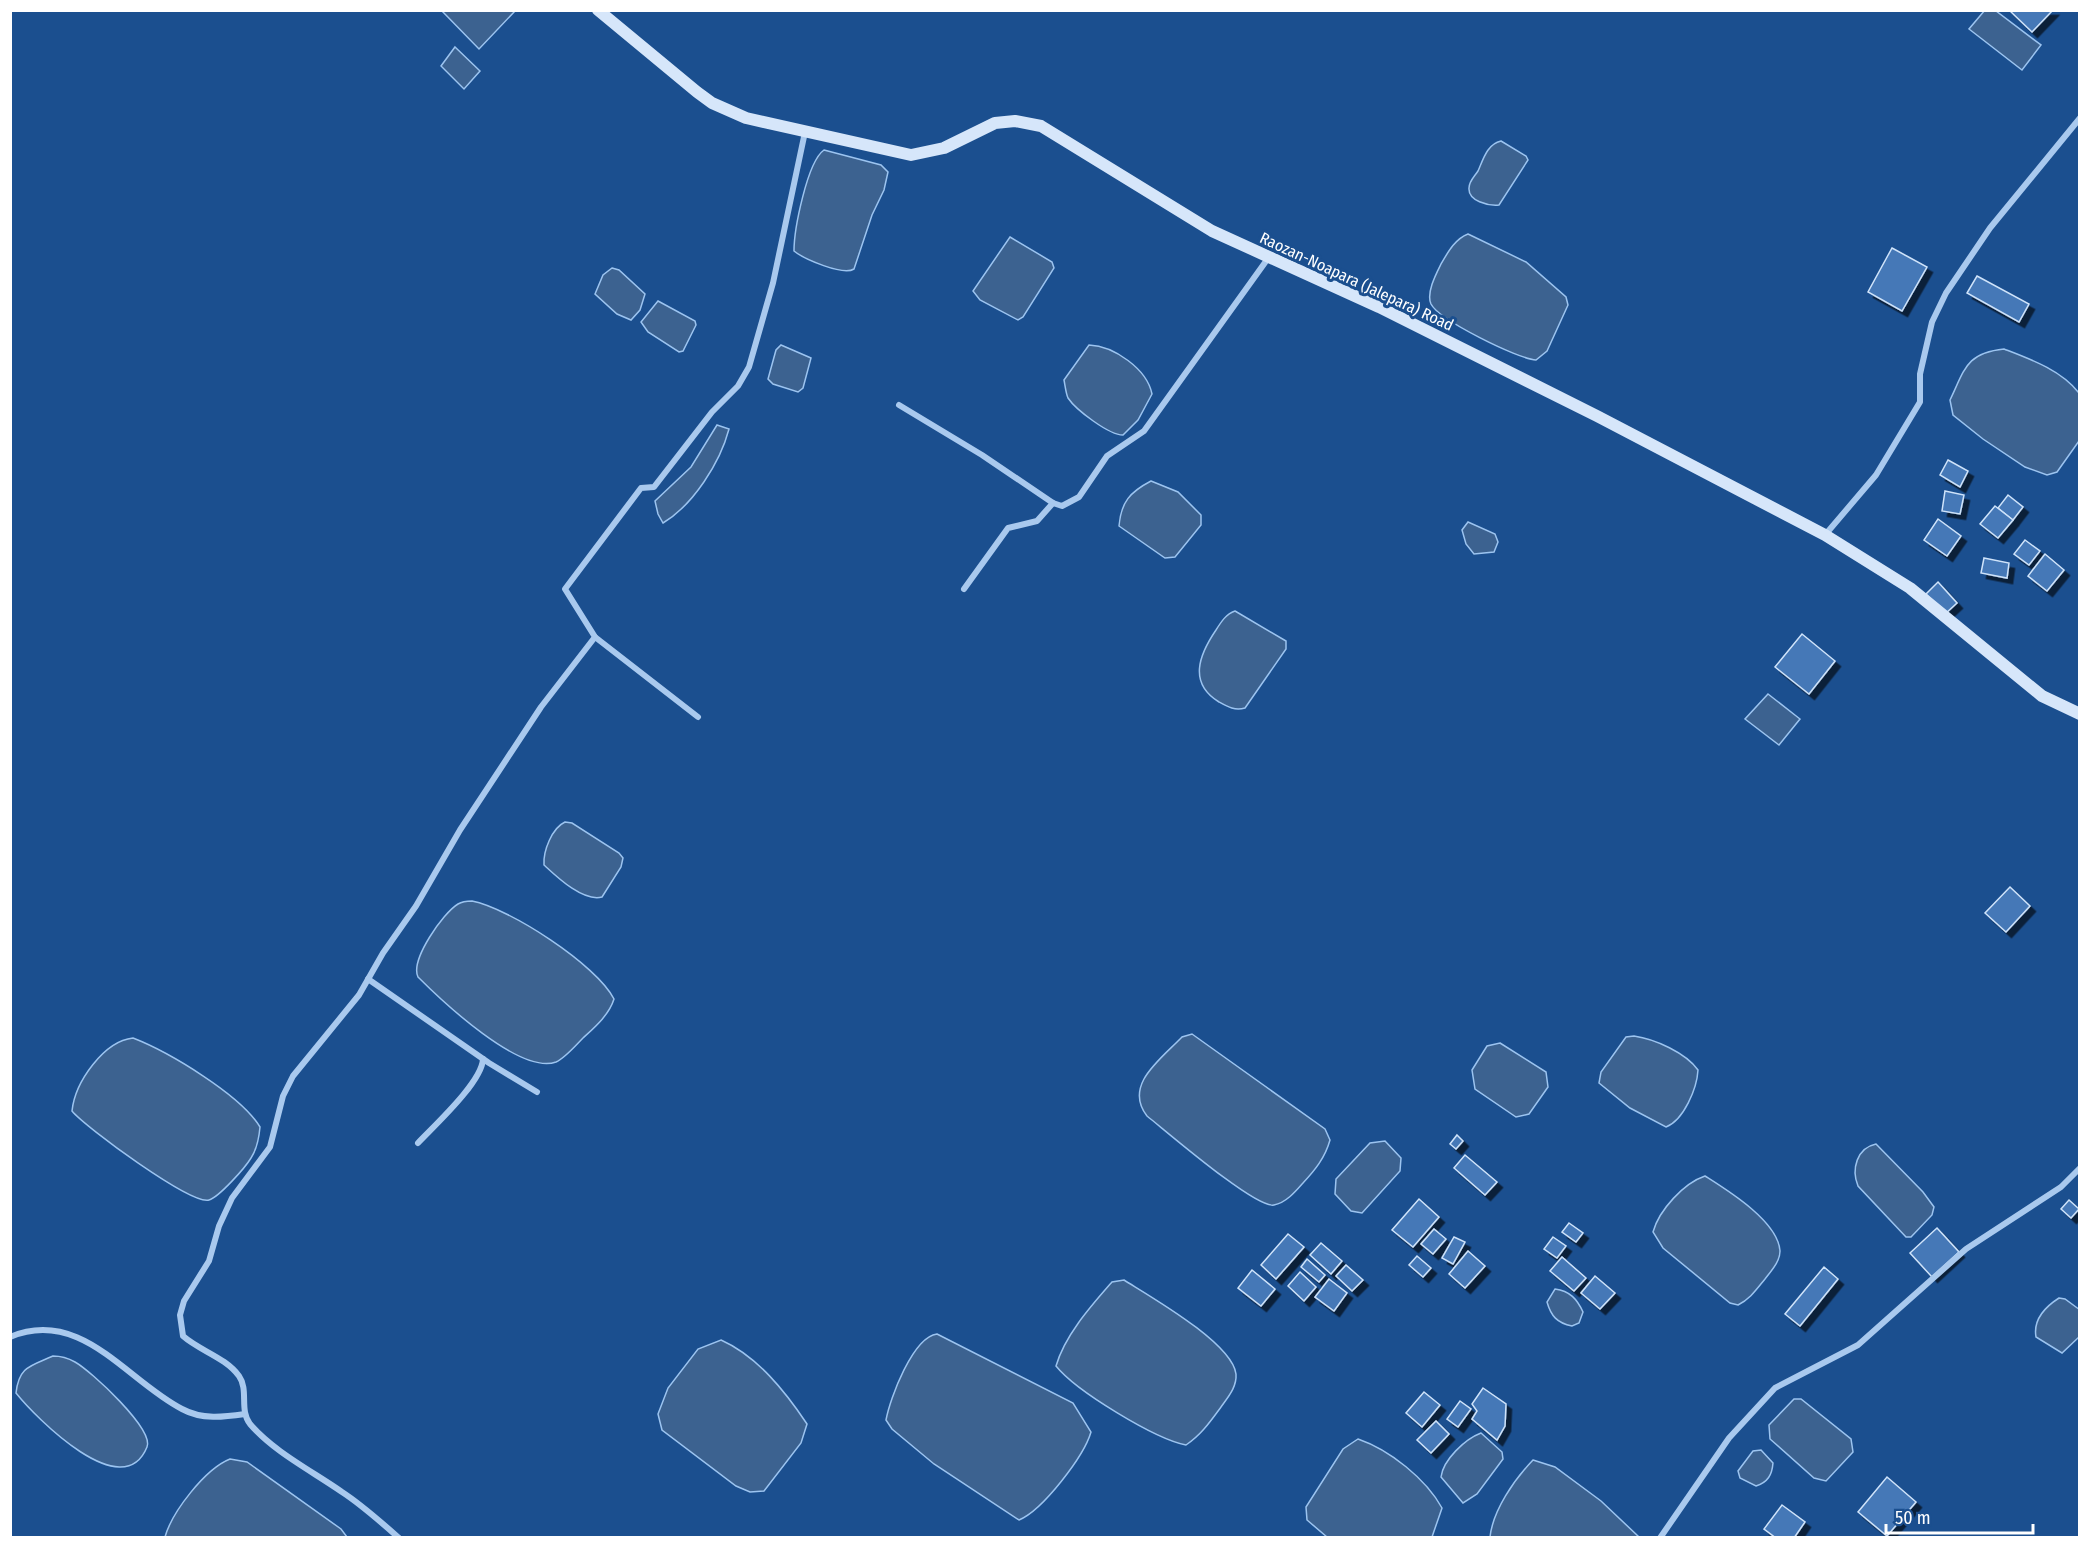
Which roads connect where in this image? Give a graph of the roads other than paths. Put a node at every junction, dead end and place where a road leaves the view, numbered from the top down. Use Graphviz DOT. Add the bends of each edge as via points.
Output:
graph roads {
  1 [pos="598,10"];
  2 [pos="2079,118"];
  3 [pos="805,132"];
  4 [pos="1269,257"];
  5 [pos="899,405"];
  6 [pos="1053,503"];
  7 [pos="1825,535"];
  8 [pos="964,589"];
  9 [pos="595,637"];
  10 [pos="2079,714"];
  11 [pos="698,717"];
  12 [pos="368,979"];
  13 [pos="483,1059"];
  14 [pos="537,1092"];
  15 [pos="418,1143"];
  16 [pos="2079,1168"];
  17 [pos="10,1337"];
  18 [pos="245,1414"];
  19 [pos="398,1537"];
  20 [pos="1660,1538"];
  1 -- 3 [label="main road, Raozan-Noapara (Jalepara) Road" via="712,103 746,118"];
  2 -- 7 [label="street" via="1990,228 1946,293 1932,322 1920,374 1920,402 1876,475"];
  3 -- 4 [label="main road, Raozan-Noapara (Jalepara) Road" via="911,155 944,148 995,123 1029,122 1057,135 1212,231"];
  3 -- 9 [label="street" via="749,367 738,386 712,412 654,487 641,488 565,589"];
  4 -- 6 [label="street" via="1144,431 1107,456 1079,497 1062,506"];
  4 -- 7 [label="main road, Raozan-Noapara (Jalepara) Road" via="1576,406"];
  5 -- 6 [label="street"];
  6 -- 8 [label="street" via="1037,521 1008,528"];
  7 -- 10 [label="main road, Raozan-Noapara (Jalepara) Road" via="1910,588 2042,696"];
  9 -- 11 [label="street"];
  9 -- 12 [label="street" via="541,707"];
  12 -- 13 [label="street"];
  12 -- 18 [label="street" via="293,1076 283,1095 270,1147 231,1198 209,1261 184,1301 180,1315 183,1336 239,1376 244,1388"];
  13 -- 14 [label="street"];
  13 -- 15 [label="street" via="483,1067 465,1092"];
  16 -- 20 [label="street" via="2061,1187 1966,1249 1858,1345 1775,1388 1729,1438"];
  17 -- 18 [label="street" via="42,1329 85,1339 183,1410 212,1418"];
  18 -- 19 [label="street" via="267,1440 361,1505"];
}
